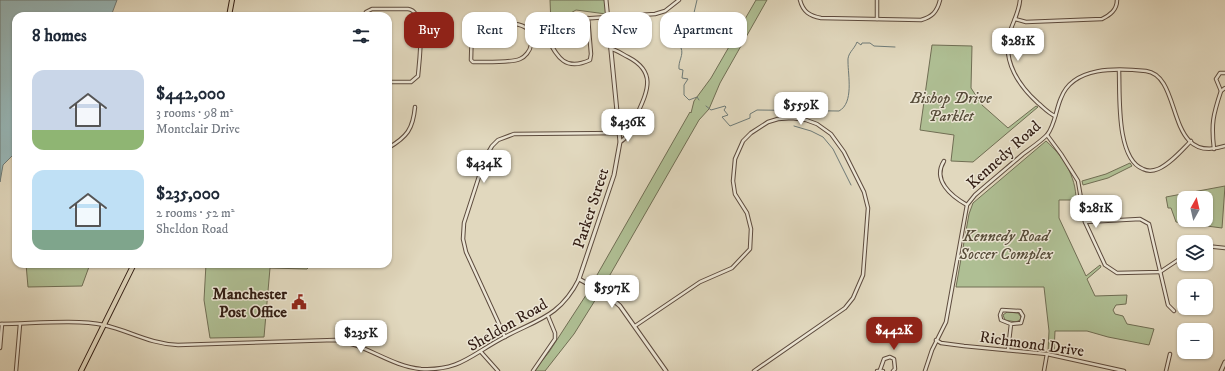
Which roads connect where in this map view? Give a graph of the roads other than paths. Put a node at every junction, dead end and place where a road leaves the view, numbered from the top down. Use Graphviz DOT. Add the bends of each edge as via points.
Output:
graph roads {
  1 [pos="232,0"];
  2 [pos="606,0"];
  3 [pos="679,0"];
  4 [pos="800,0"];
  5 [pos="877,0"];
  6 [pos="940,0"];
  7 [pos="1020,0"];
  8 [pos="1117,0"];
  9 [pos="230,12"];
  10 [pos="366,12"];
  11 [pos="607,12"];
  12 [pos="652,14"];
  13 [pos="877,18"];
  14 [pos="1015,19"];
  15 [pos="532,38"];
  16 [pos="590,42"];
  17 [pos="552,48"];
  18 [pos="611,49"];
  19 [pos="1119,71"];
  20 [pos="1225,73"];
  21 [pos="392,82"];
  22 [pos="1225,88"];
  23 [pos="1221,91"];
  24 [pos="415,107"];
  25 [pos="1055,116"];
  26 [pos="620,133"];
  27 [pos="1047,135"];
  28 [pos="1191,141"];
  29 [pos="620,142"];
  30 [pos="392,145"];
  31 [pos="1225,146"];
  32 [pos="1214,149"];
  33 [pos="944,161"];
  34 [pos="967,205"];
  35 [pos="1085,222"];
  36 [pos="1213,247"];
  37 [pos="1225,248"];
  38 [pos="1177,261"];
  39 [pos="132,268"];
  40 [pos="1160,272"];
  41 [pos="579,279"];
  42 [pos="1174,311"];
  43 [pos="548,316"];
  44 [pos="1,324"];
  45 [pos="20,324"];
  46 [pos="1011,324"];
  47 [pos="105,325"];
  48 [pos="634,326"];
  49 [pos="505,337"];
  50 [pos="936,340"];
  51 [pos="0,348"];
  52 [pos="1008,350"];
  53 [pos="481,352"];
  54 [pos="1047,354"];
  55 [pos="1170,354"];
  56 [pos="1225,362"];
  57 [pos="16,371"];
  58 [pos="81,371"];
  59 [pos="498,371"];
  60 [pos="532,371"];
  61 [pos="666,371"];
  62 [pos="754,371"];
  63 [pos="880,371"];
  64 [pos="893,371"];
  65 [pos="925,371"];
  66 [pos="1044,371"];
  67 [pos="1124,371"];
  68 [pos="1166,371"];
  69 [pos="1221,371"];
  1 -- 9 [label="main road"];
  2 -- 11 [label="street, Parker Street"];
  3 -- 12 [label="street" via="665,11"];
  4 -- 13 [label="street" via="804,10 813,17"];
  5 -- 13 [label="street"];
  6 -- 13 [label="street" via="934,14 929,18"];
  7 -- 14 [label="street"];
  8 -- 14 [label="street" via="1111,14 1102,19 1026,22"];
  10 -- 21 [label="street" via="372,9 413,9 417,13 420,34 418,76 411,82"];
  14 -- 25 [label="street" via="1008,47 1012,68 1024,90"];
  15 -- 15 [label="street" via="523,25 472,24 471,60 473,62 520,59 527,54"];
  16 -- 17 [label="street" via="590,60 582,64 563,62"];
  18 -- 26 [label="street, Parker Street"];
  18 -- 29 [label="street" via="640,64 648,81 645,97 629,131"];
  19 -- 25 [label="street, Kennedy Road" via="1092,72 1070,82"];
  19 -- 28 [label="street, Kennedy Road" via="1156,74 1162,80 1178,120"];
  19 -- 28 [label="street" via="1121,127 1131,161 1139,168 1157,170"];
  20 -- 23 [label="street" via="1220,73 1216,79"];
  22 -- 23 [label="street"];
  23 -- 32 [label="street" via="1212,118"];
  24 -- 30 [label="street" via="412,126 407,135"];
  25 -- 27 [label="street, Kennedy Road"];
  26 -- 29 [label="street, Parker Street"];
  26 -- 49 [label="street" via="514,134 498,140 488,151 465,219 462,239"];
  27 -- 34 [label="street, Kennedy Road" via="975,195"];
  27 -- 35 [label="street" via="1078,181"];
  28 -- 32 [label="street" via="1197,147"];
  29 -- 41 [label="street, Parker Street" via="614,175"];
  31 -- 32 [label="street"];
  33 -- 34 [label="street" via="940,167 941,181 950,194"];
  34 -- 50 [label="street, Kennedy Road" via="946,322"];
  35 -- 40 [label="street" via="1105,266 1117,273"];
  35 -- 40 [label="street" via="1140,219 1149,224"];
  36 -- 37 [label="street"];
  38 -- 40 [label="street"];
  39 -- 47 [label="main road"];
  40 -- 42 [label="street" via="1168,305"];
  41 -- 43 [label="street, Sheldon Road" via="566,300"];
  41 -- 48 [label="street" via="607,294 620,306"];
  43 -- 49 [label="street, Sheldon Road"];
  43 -- 60 [label="street" via="555,339"];
  44 -- 45 [label="street, Sheldon Road"];
  44 -- 51 [label="street"];
  45 -- 47 [label="street, Sheldon Road"];
  45 -- 57 [label="street"];
  46 -- 46 [label="street" via="1021,323 1022,314 1014,310 1002,310 1001,320"];
  46 -- 52 [label="street"];
  47 -- 53 [label="street, Sheldon Road" via="153,342 178,345 342,341 366,348 396,364 422,370 452,367"];
  47 -- 58 [label="main road"];
  48 -- 61 [label="street"];
  48 -- 62 [label="street" via="700,282 732,268 750,249 751,229 733,181 733,169 739,150 751,133 768,122 791,118 806,120 824,129 837,141 864,192 868,208 863,275 853,298 845,308"];
  49 -- 53 [label="street, Sheldon Road"];
  50 -- 52 [label="street, Richmond Drive" via="948,344"];
  50 -- 65 [label="street, Kennedy Road"];
  52 -- 54 [label="street, Richmond Drive"];
  53 -- 59 [label="street"];
  54 -- 66 [label="street"];
  54 -- 67 [label="street, Richmond Drive"];
  55 -- 68 [label="street"];
  56 -- 69 [label="street"];
  63 -- 64 [label="street" via="884,358 890,357 896,364"];
}
